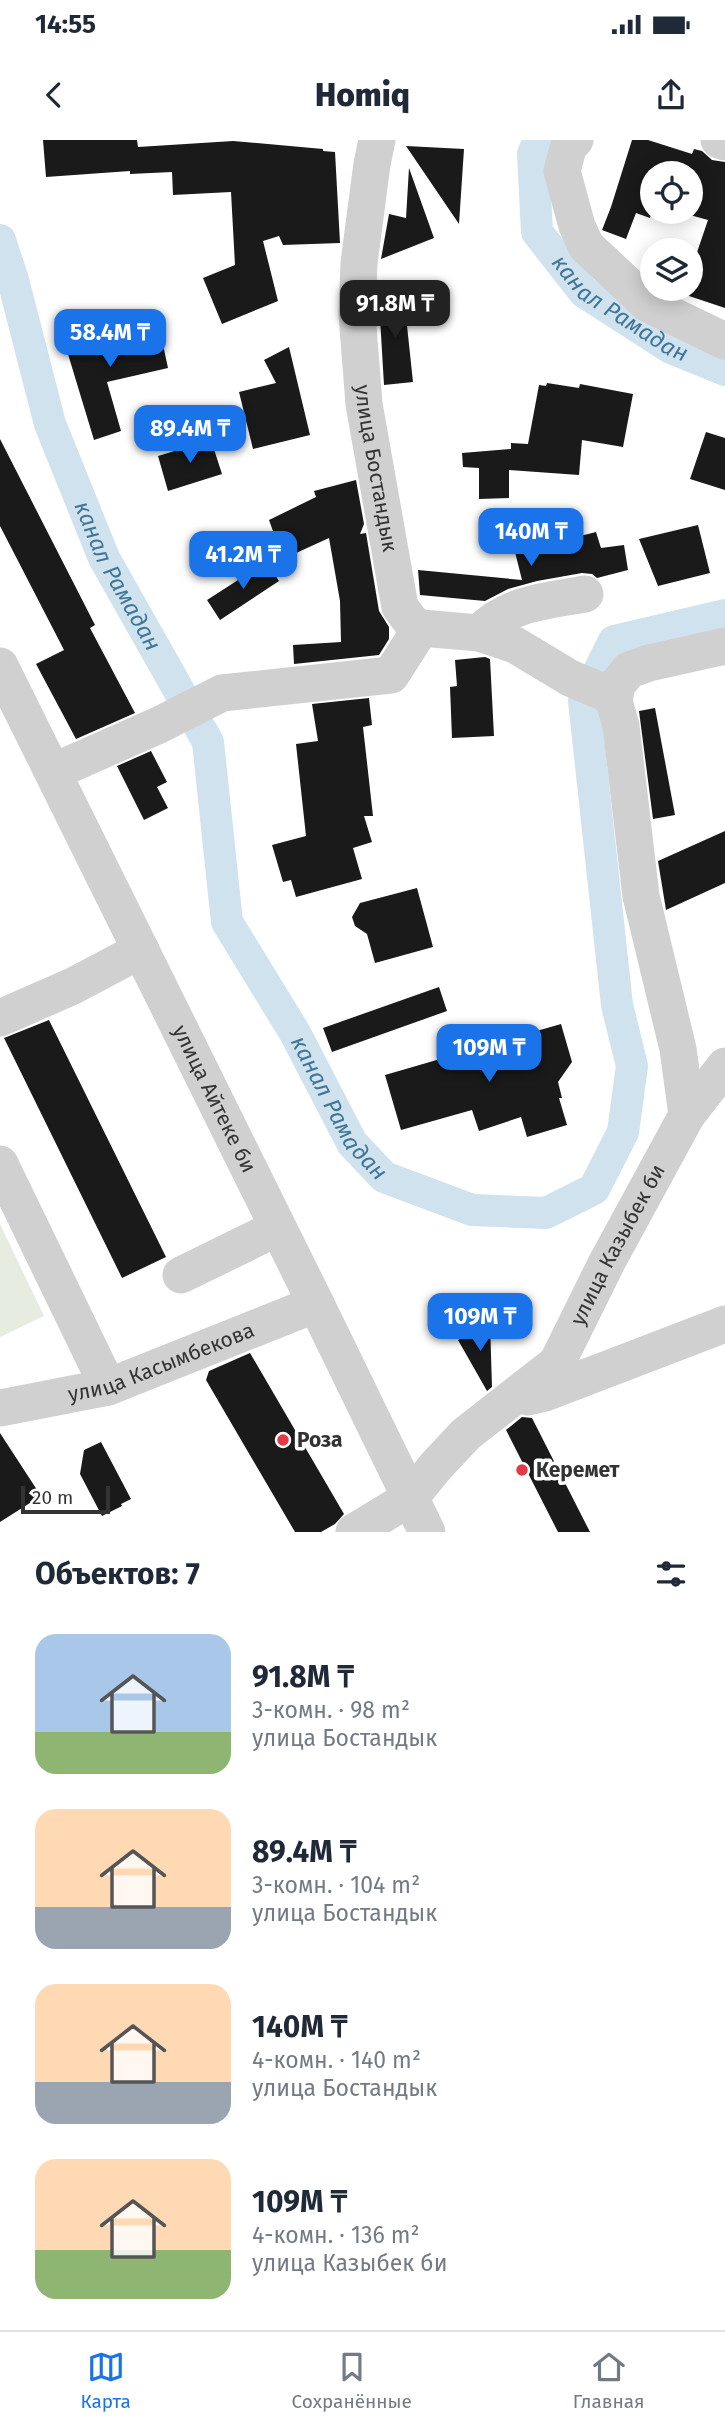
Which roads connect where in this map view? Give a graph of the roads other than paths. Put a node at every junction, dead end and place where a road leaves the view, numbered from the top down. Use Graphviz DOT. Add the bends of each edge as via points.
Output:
graph roads {
  1 [pos="377,140"];
  2 [pos="575,140"];
  3 [pos="719,140"];
  4 [pos="725,142"];
  5 [pos="725,341"];
  6 [pos="585,594"];
  7 [pos="421,628"];
  8 [pos="479,633"];
  9 [pos="725,646"];
  10 [pos="0,666"];
  11 [pos="610,697"];
  12 [pos="53,772"];
  13 [pos="141,950"];
  14 [pos="0,1018"];
  15 [pos="725,1066"];
  16 [pos="687,1115"];
  17 [pos="0,1164"];
  18 [pos="277,1228"];
  19 [pos="181,1275"];
  20 [pos="316,1304"];
  21 [pos="725,1324"];
  22 [pos="108,1387"];
  23 [pos="507,1402"];
  24 [pos="0,1408"];
  25 [pos="410,1498"];
  26 [pos="354,1532"];
  27 [pos="427,1532"];
  1 -- 7 [label="street, улица Бостандык" via="359,263 364,404 400,607"];
  2 -- 5 [label="street" via="569,145 562,171 586,246 648,304"];
  3 -- 4 [label="street"];
  6 -- 8 [label="street" via="519,606"];
  7 -- 8 [label="street"];
  7 -- 12 [label="street" via="391,676 222,693"];
  8 -- 11 [label="street" via="515,645"];
  9 -- 11 [label="street" via="629,670"];
  10 -- 12 [label="street, улица Айтеке би"];
  11 -- 16 [label="street" via="621,726 641,896 678,1049"];
  12 -- 13 [label="street, улица Айтеке би"];
  13 -- 14 [label="street"];
  13 -- 18 [label="street, улица Айтеке би"];
  15 -- 16 [label="street, улица Казыбек би"];
  16 -- 23 [label="street, улица Казыбек би" via="557,1363"];
  17 -- 22 [label="street"];
  18 -- 19 [label="street"];
  18 -- 20 [label="street, улица Айтеке би"];
  20 -- 22 [label="street, улица Касымбекова"];
  20 -- 25 [label="street, улица Айтеке би"];
  21 -- 23 [label="street" via="545,1393"];
  22 -- 24 [label="street, улица Касымбекова"];
  23 -- 25 [label="street, улица Казыбек би" via="466,1434"];
  25 -- 26 [label="street"];
  25 -- 27 [label="street, улица Айтеке би"];
}
